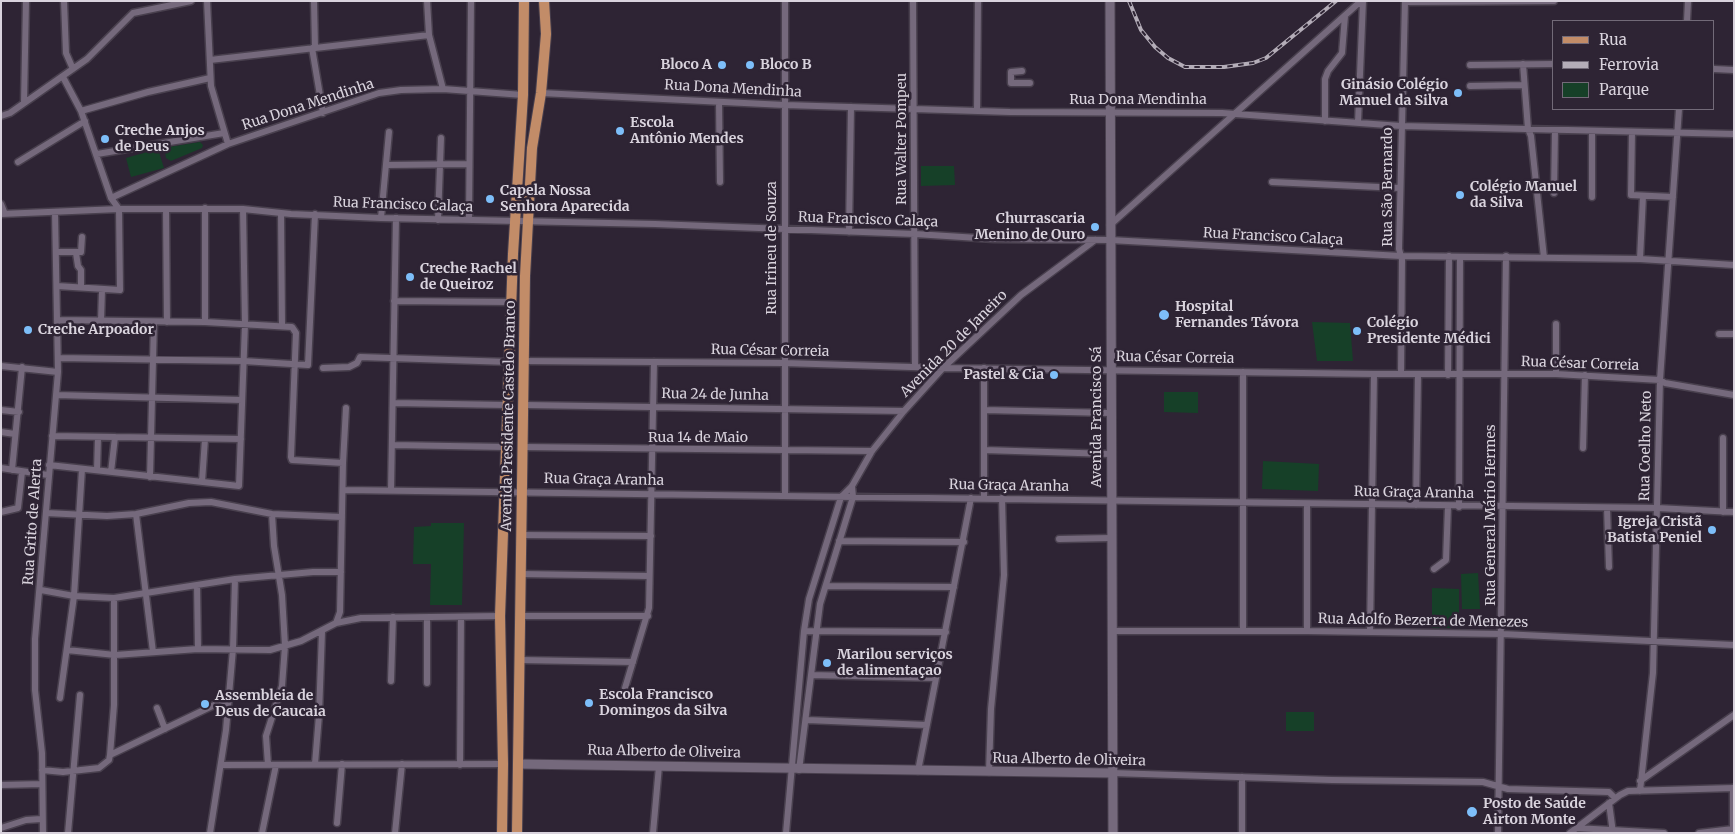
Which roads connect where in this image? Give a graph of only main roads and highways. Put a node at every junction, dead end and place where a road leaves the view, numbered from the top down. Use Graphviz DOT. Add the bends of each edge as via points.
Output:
graph roads {
  1 [pos="524,1"];
  2 [pos="544,1"];
  3 [pos="1110,1"];
  4 [pos="502,548"];
  5 [pos="520,549"];
  6 [pos="518,764"];
  7 [pos="1112,773"];
  8 [pos="502,833"];
  9 [pos="517,833"];
  10 [pos="1112,833"];
  1 -- 4 [label="main road, Avenida Presidente Castelo Branco" via="523,95 514,222"];
  2 -- 5 [label="main road, Avenida Presidente Castelo Branco" via="546,34 532,148 528,222"];
  3 -- 7 [label="main road, Avenida Francisco Sá"];
  4 -- 5 [label="main road"];
  4 -- 8 [label="main road, Avenida Presidente Castelo Branco"];
  5 -- 6 [label="main road, Avenida Presidente Castelo Branco"];
  6 -- 7 [label="main road, Rua Alberto de Oliveira"];
  6 -- 9 [label="main road, Avenida Presidente Castelo Branco"];
  7 -- 10 [label="main road, Avenida Francisco Sá"];
}
